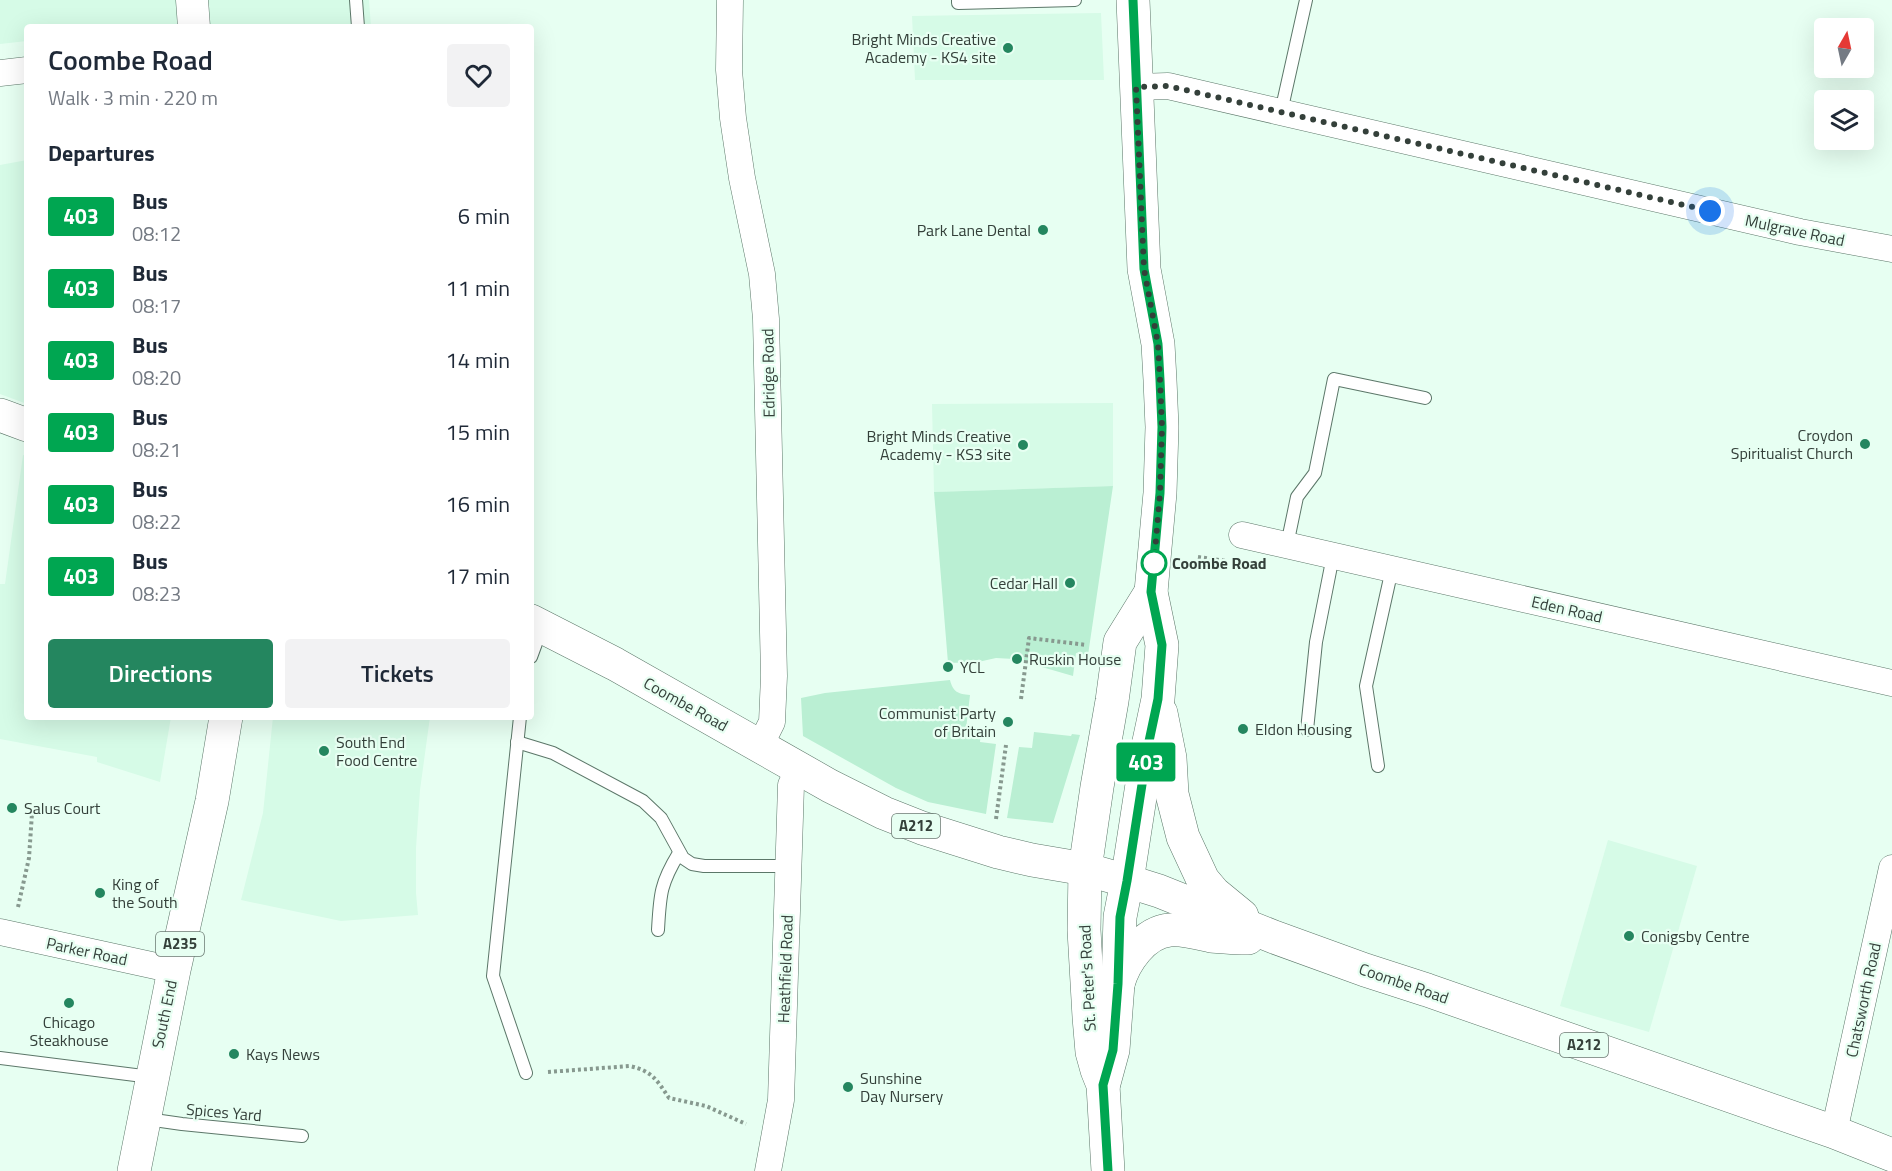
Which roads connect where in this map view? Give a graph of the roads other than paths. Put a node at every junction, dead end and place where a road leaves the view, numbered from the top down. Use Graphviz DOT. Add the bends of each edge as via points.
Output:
graph roads {
  1 [pos="192,0"];
  2 [pos="356,0"];
  3 [pos="730,0"];
  4 [pos="958,0"];
  5 [pos="1075,0"];
  6 [pos="1133,0"];
  7 [pos="1306,0"];
  8 [pos="194,24"];
  9 [pos="358,24"];
  10 [pos="24,70"];
  11 [pos="0,73"];
  12 [pos="1136,87"];
  13 [pos="1281,112"];
  14 [pos="1892,249"];
  15 [pos="1425,398"];
  16 [pos="0,415"];
  17 [pos="24,424"];
  18 [pos="1242,535"];
  19 [pos="1287,545"];
  20 [pos="1333,556"];
  21 [pos="1392,569"];
  22 [pos="1151,592"];
  23 [pos="537,623"];
  24 [pos="534,640"];
  25 [pos="1892,683"];
  26 [pos="1158,699"];
  27 [pos="226,720"];
  28 [pos="520,720"];
  29 [pos="1307,730"];
  30 [pos="517,742"];
  31 [pos="760,746"];
  32 [pos="1378,765"];
  33 [pos="799,768"];
  34 [pos="679,853"];
  35 [pos="788,866"];
  36 [pos="1892,868"];
  37 [pos="1085,869"];
  38 [pos="1127,881"];
  39 [pos="658,930"];
  40 [pos="6,933"];
  41 [pos="1274,938"];
  42 [pos="174,970"];
  43 [pos="1118,984"];
  44 [pos="0,1058"];
  45 [pos="526,1073"];
  46 [pos="151,1077"];
  47 [pos="1103,1085"];
  48 [pos="143,1119"];
  49 [pos="1834,1132"];
  50 [pos="302,1136"];
  51 [pos="1892,1155"];
  52 [pos="134,1171"];
  53 [pos="768,1171"];
  54 [pos="1108,1171"];
  1 -- 8 [label="street"];
  2 -- 9 [label="lane"];
  3 -- 31 [label="street, Edridge Road" via="733,118 762,273 766,319 774,676 772,722"];
  4 -- 5 [label="lane"];
  6 -- 12 [label="main road"];
  7 -- 13 [label="lane"];
  10 -- 11 [label="street"];
  12 -- 13 [label="street, Mulgrave Road" via="1168,86"];
  12 -- 22 [label="main road" via="1144,269 1158,344 1161,415 1160,493"];
  13 -- 14 [label="street, Mulgrave Road" via="1800,232"];
  15 -- 19 [label="lane" via="1334,379 1315,473 1297,496"];
  16 -- 17 [label="main road"];
  18 -- 19 [label="street, Eden Road"];
  19 -- 20 [label="street, Eden Road"];
  20 -- 21 [label="street, Eden Road"];
  20 -- 29 [label="lane" via="1316,642"];
  21 -- 25 [label="street, Eden Road"];
  21 -- 32 [label="lane" via="1366,686"];
  22 -- 26 [label="main road" via="1162,645"];
  22 -- 37 [label="main road, St. Peter's Road" via="1119,642"];
  23 -- 24 [label="lane"];
  23 -- 31 [label="main road, Coombe Road / A212"];
  26 -- 38 [label="main road, St. Peter's Road"];
  26 -- 41 [label="main road" via="1178,821 1196,866 1214,894"];
  27 -- 42 [label="main road, South End / A235" via="212,801"];
  28 -- 30 [label="lane"];
  30 -- 34 [label="lane" via="554,753 643,801 661,818"];
  30 -- 45 [label="lane" via="494,976"];
  31 -- 33 [label="main road, Coombe Road / A212"];
  33 -- 35 [label="street, Heathfield Road" via="791,784"];
  33 -- 37 [label="main road, Coombe Road / A212" via="858,801 922,828 998,852"];
  34 -- 35 [label="lane" via="704,866"];
  34 -- 39 [label="lane" via="663,884"];
  35 -- 53 [label="street, Heathfield Road" via="781,1101"];
  36 -- 49 [label="street, Chatsworth Road"];
  37 -- 38 [label="main road, Coombe Road / A212"];
  37 -- 47 [label="main road, St. Peter's Road" via="1089,1017 1092,1052"];
  38 -- 41 [label="main road, Coombe Road / A212"];
  38 -- 43 [label="main road, St. Peter's Road" via="1120,917"];
  40 -- 42 [label="street, Parker Road"];
  41 -- 43 [label="main road" via="1164,931 1146,941 1129,958"];
  41 -- 49 [label="main road, Coombe Road / A212"];
  42 -- 46 [label="main road, South End / A235"];
  43 -- 47 [label="main road, St. Peter's Road" via="1113,1050"];
  44 -- 46 [label="lane"];
  46 -- 48 [label="main road, South End / A235"];
  47 -- 54 [label="main road, St. Peter's Road"];
  48 -- 50 [label="lane, Spices Yard"];
  48 -- 52 [label="main road, South End / A235"];
  49 -- 51 [label="main road, Coombe Road / A212"];
}
